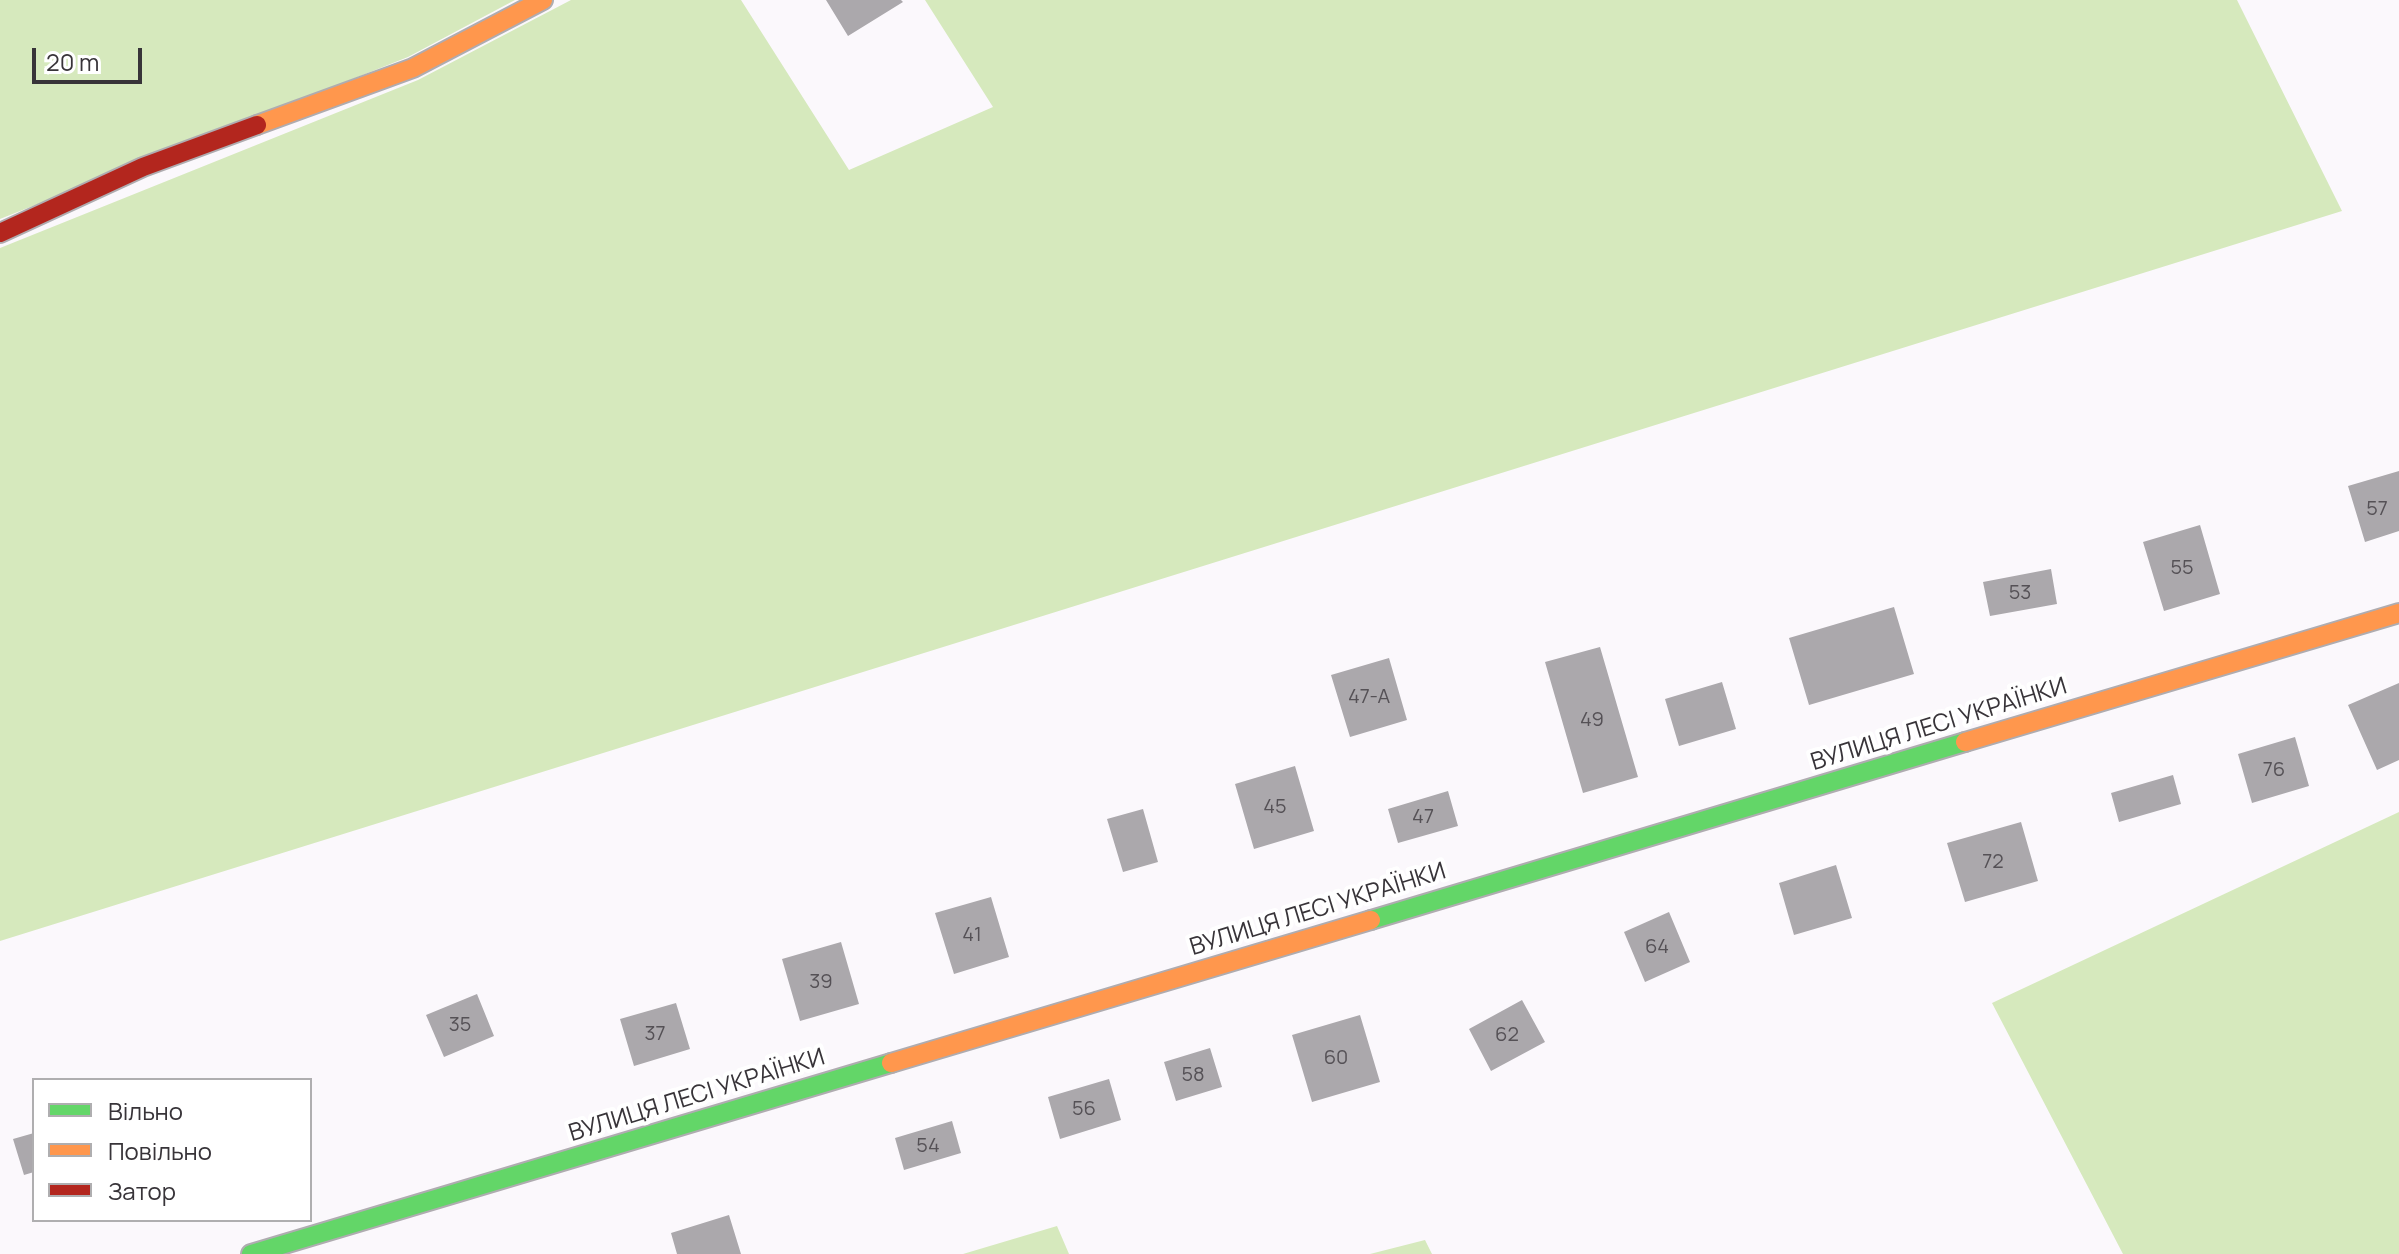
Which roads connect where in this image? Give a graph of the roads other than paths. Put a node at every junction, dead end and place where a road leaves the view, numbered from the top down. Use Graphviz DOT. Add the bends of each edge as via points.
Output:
graph roads {
  1 [pos="543,0"];
  2 [pos="0,233"];
  3 [pos="2399,613"];
  4 [pos="251,1254"];
  1 -- 2 [label="street" via="413,68 143,167"];
  3 -- 4 [label="street, ВУЛИЦЯ ЛЕСІ УКРАЇНКИ"];
}
